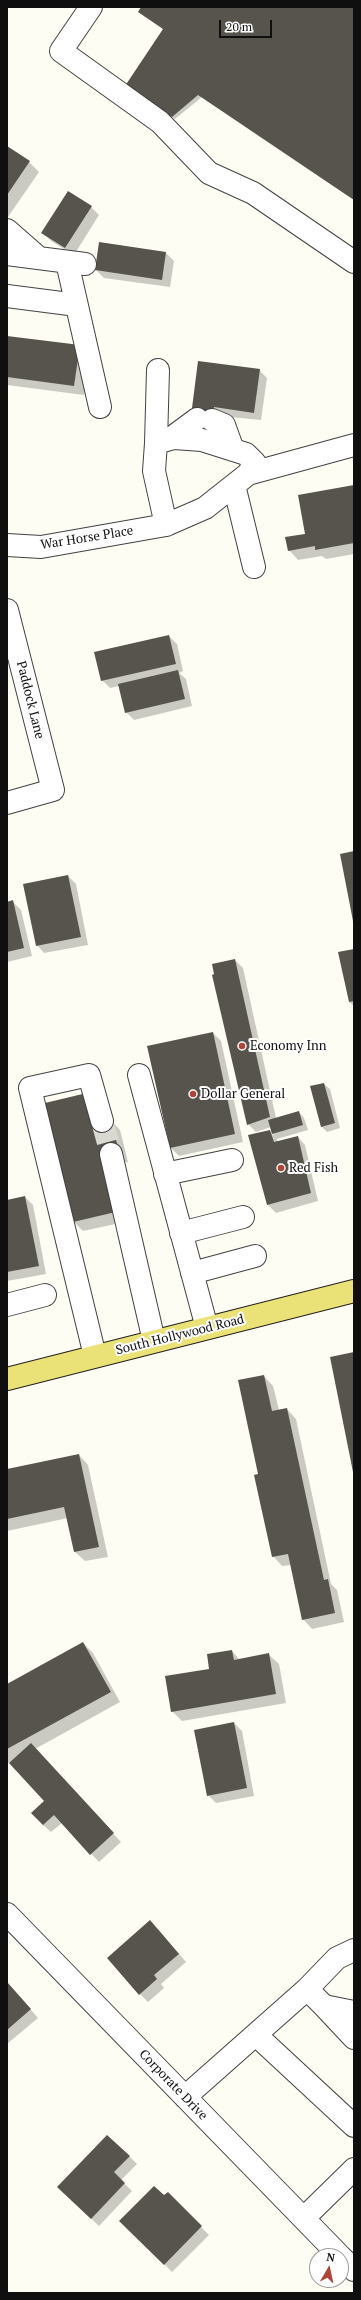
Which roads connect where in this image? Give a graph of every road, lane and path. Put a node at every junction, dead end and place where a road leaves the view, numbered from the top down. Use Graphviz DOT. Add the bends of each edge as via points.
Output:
graph roads {
  1 [pos="91,7"];
  2 [pos="7,230"];
  3 [pos="7,254"];
  4 [pos="39,258"];
  5 [pos="354,262"];
  6 [pos="7,296"];
  7 [pos="77,305"];
  8 [pos="158,370"];
  9 [pos="100,406"];
  10 [pos="163,441"];
  11 [pos="354,445"];
  12 [pos="233,450"];
  13 [pos="241,479"];
  14 [pos="166,525"];
  15 [pos="7,545"];
  16 [pos="254,567"];
  17 [pos="7,610"];
  18 [pos="7,803"];
  19 [pos="139,1075"];
  20 [pos="102,1121"];
  21 [pos="111,1154"];
  22 [pos="232,1160"];
  23 [pos="166,1174"];
  24 [pos="243,1217"];
  25 [pos="181,1233"];
  26 [pos="255,1256"];
  27 [pos="192,1273"];
  28 [pos="354,1291"];
  29 [pos="45,1295"];
  30 [pos="7,1305"];
  31 [pos="207,1328"];
  32 [pos="154,1341"];
  33 [pos="95,1356"];
  34 [pos="8,1374"];
  35 [pos="7,1914"];
  36 [pos="354,1950"];
  37 [pos="307,1989"];
  38 [pos="324,2006"];
  39 [pos="354,2012"];
  40 [pos="256,2035"];
  41 [pos="354,2038"];
  42 [pos="185,2097"];
  43 [pos="354,2126"];
  44 [pos="354,2169"];
  45 [pos="304,2218"];
  46 [pos="333,2248"];
  1 -- 5 [label="street" via="61,52 160,122 209,173 253,194"];
  2 -- 4 [label="street"];
  3 -- 4 [label="street"];
  4 -- 7 [label="street" via="76,263"];
  6 -- 7 [label="street"];
  7 -- 9 [label="street"];
  8 -- 10 [label="street"];
  10 -- 12 [label="street" via="202,440"];
  10 -- 12 [label="street" via="205,420 224,425"];
  10 -- 14 [label="street" via="154,471"];
  11 -- 13 [label="street"];
  12 -- 13 [label="street" via="246,454 255,463"];
  13 -- 14 [label="street, War Horse Place" via="205,508"];
  13 -- 16 [label="street"];
  14 -- 15 [label="street, War Horse Place" via="41,547"];
  17 -- 18 [label="street, Paddock Lane" via="53,790"];
  19 -- 23 [label="street"];
  20 -- 33 [label="street" via="89,1075 30,1088"];
  21 -- 32 [label="street"];
  22 -- 23 [label="street"];
  23 -- 25 [label="street"];
  24 -- 25 [label="street"];
  25 -- 27 [label="street"];
  26 -- 27 [label="street"];
  27 -- 31 [label="street"];
  28 -- 31 [label="main road, South Hollywood Road"];
  29 -- 30 [label="street"];
  31 -- 32 [label="main road, South Hollywood Road"];
  32 -- 33 [label="main road, South Hollywood Road"];
  33 -- 34 [label="main road, South Hollywood Road"];
  35 -- 42 [label="street, Corporate Drive"];
  36 -- 37 [label="street" via="337,1958"];
  37 -- 38 [label="street"];
  37 -- 40 [label="street"];
  38 -- 39 [label="street"];
  38 -- 41 [label="street"];
  40 -- 42 [label="street"];
  40 -- 43 [label="street"];
  42 -- 45 [label="street, Corporate Drive"];
  44 -- 45 [label="street"];
  45 -- 46 [label="street, Corporate Drive"];
}
